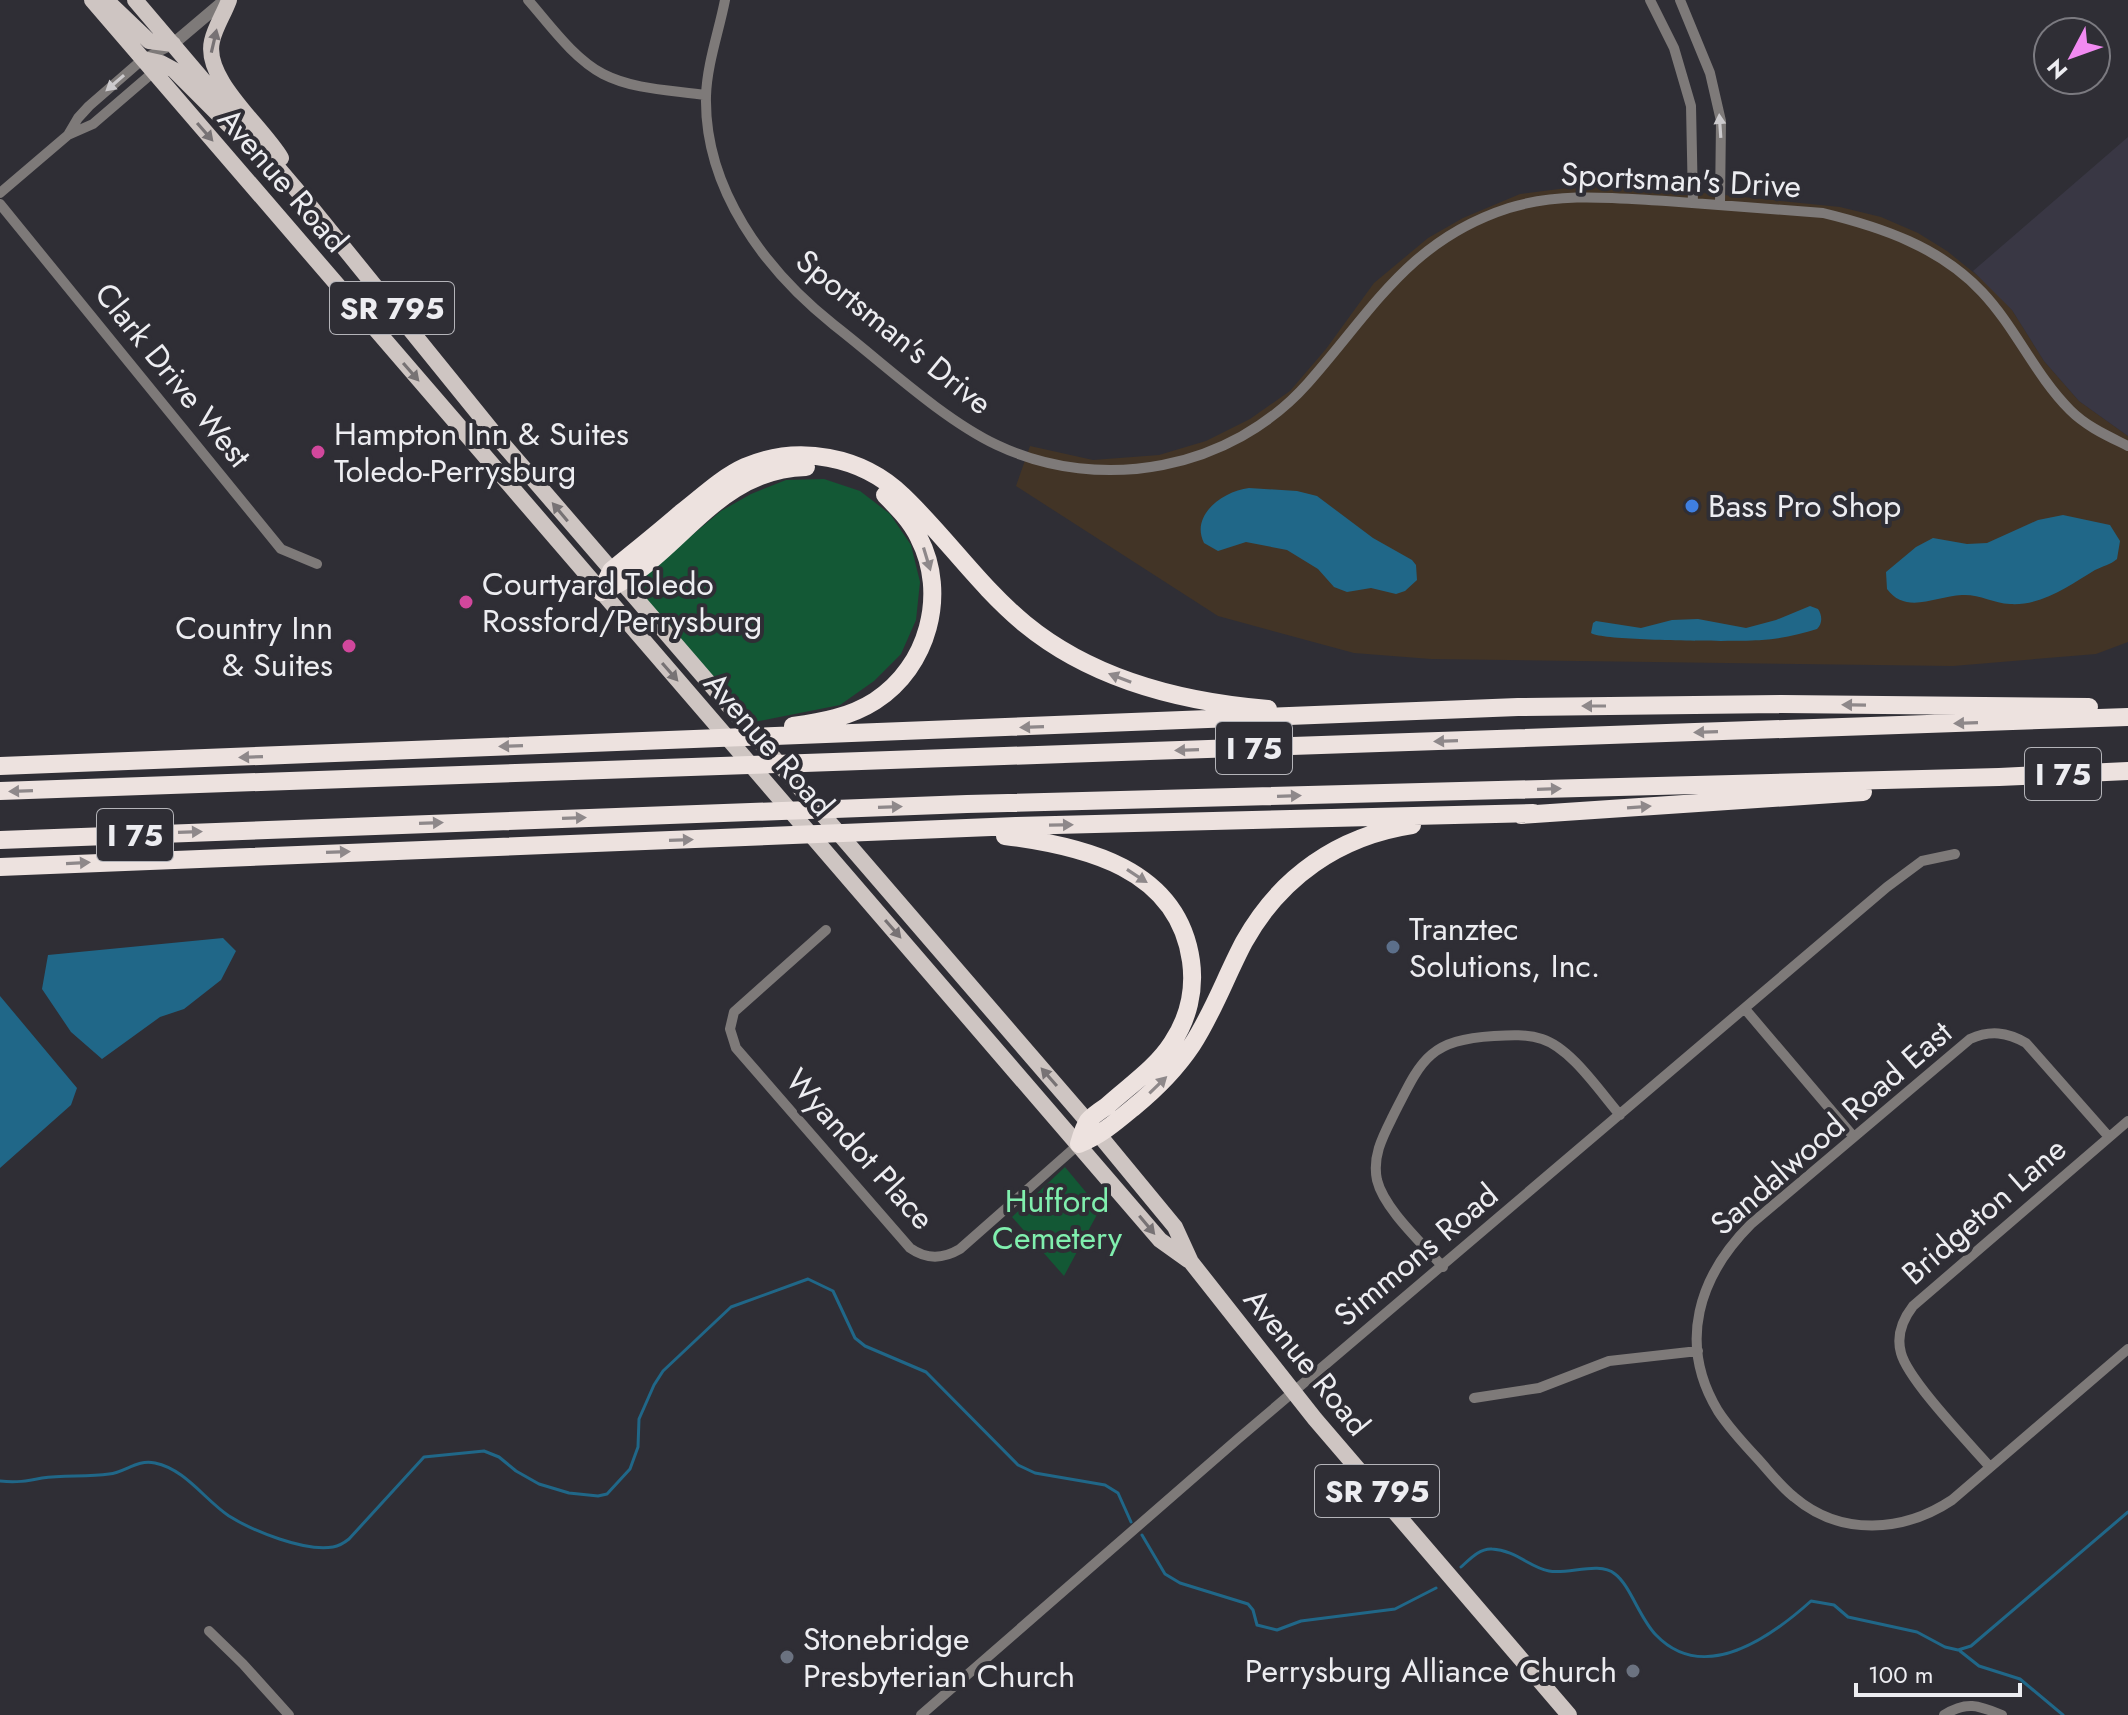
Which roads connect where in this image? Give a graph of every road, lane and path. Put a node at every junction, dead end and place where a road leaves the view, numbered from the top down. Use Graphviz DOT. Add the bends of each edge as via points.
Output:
graph roads {
  1 [pos="92,0"];
  2 [pos="106,0"];
  3 [pos="135,0"];
  4 [pos="227,0"];
  5 [pos="528,0"];
  6 [pos="725,0"];
  7 [pos="1650,0"];
  8 [pos="1680,0"];
  9 [pos="173,44"];
  10 [pos="143,59"];
  11 [pos="158,68"];
  12 [pos="706,95"];
  13 [pos="68,135"];
  14 [pos="0,193"];
  15 [pos="306,201"];
  16 [pos="1693,203"];
  17 [pos="0,204"];
  18 [pos="1720,204"];
  19 [pos="2128,446"];
  20 [pos="317,564"];
  21 [pos="616,578"];
  22 [pos="601,592"];
  23 [pos="2128,709"];
  24 [pos="1334,716"];
  25 [pos="2128,717"];
  26 [pos="673,739"];
  27 [pos="0,755"];
  28 [pos="41,764"];
  29 [pos="0,766"];
  30 [pos="2128,771"];
  31 [pos="1999,777"];
  32 [pos="0,791"];
  33 [pos="1533,813"];
  34 [pos="955,830"];
  35 [pos="0,840"];
  36 [pos="1955,854"];
  37 [pos="0,867"];
  38 [pos="826,930"];
  39 [pos="1745,1009"];
  40 [pos="1620,1115"];
  41 [pos="2128,1121"];
  42 [pos="1094,1129"];
  43 [pos="1853,1136"];
  44 [pos="2109,1137"];
  45 [pos="1079,1144"];
  46 [pos="1191,1262"];
  47 [pos="1443,1267"];
  48 [pos="2128,1349"];
  49 [pos="1698,1351"];
  50 [pos="1294,1393"];
  51 [pos="1474,1398"];
  52 [pos="1990,1467"];
  53 [pos="209,1631"];
  54 [pos="289,1715"];
  55 [pos="921,1715"];
  56 [pos="1569,1715"];
  57 [pos="1944,1715"];
  58 [pos="2002,1715"];
  1 -- 10 [label="main road, Avenue Road / SR 795"];
  2 -- 9 [label="main road" via="149,41"];
  3 -- 9 [label="main road, Avenue Road / SR 795"];
  4 -- 9 [label="street"];
  15 -- 4 [label="main road, one-way" via="212,62 211,42"];
  5 -- 12 [label="street" via="575,53 603,74 636,86"];
  6 -- 12 [label="street, Sportsman's Drive"];
  7 -- 16 [label="street" via="1674,48 1691,106"];
  18 -- 8 [label="street, one-way" via="1721,121 1710,73"];
  9 -- 10 [label="street"];
  9 -- 11 [label="street"];
  9 -- 15 [label="main road, Avenue Road / SR 795"];
  10 -- 11 [label="main road, Avenue Road / SR 795"];
  10 -- 13 [label="street, one-way" via="89,106"];
  11 -- 13 [label="street" via="93,124"];
  11 -- 15 [label="main road" via="174,70"];
  11 -- 22 [label="main road, Avenue Road / SR 795, one-way"];
  12 -- 16 [label="street, Sportsman's Drive" via="720,173 752,240 778,274 815,310 961,425 998,446 1079,470 1148,469 1240,438 1288,404 1414,261 1488,216 1564,197"];
  13 -- 14 [label="street"];
  21 -- 15 [label="main road, Avenue Road / SR 795, one-way"];
  16 -- 18 [label="street, Sportsman's Drive"];
  17 -- 20 [label="street, Clark Drive West" via="281,549"];
  18 -- 19 [label="street, Sportsman's Drive" via="1834,216 1881,229 1940,258 1983,293 2071,411"];
  21 -- 22 [label="highway"];
  24 -- 21 [label="highway, one-way" via="1174,694 1081,661 1001,603 900,492 865,470 826,457 776,457 745,468 716,485"];
  21 -- 26 [label="highway, one-way" via="726,494 754,478 794,468 835,470 866,482 901,511 926,554 932,603 926,636 911,665 877,700 823,721"];
  42 -- 21 [label="main road, Avenue Road / SR 795, one-way"];
  22 -- 45 [label="main road, Avenue Road / SR 795, one-way"];
  23 -- 24 [label="highway, one-way" via="1782,704 1518,707"];
  24 -- 26 [label="highway, one-way"];
  25 -- 32 [label="highway, I 75, one-way"];
  26 -- 28 [label="highway, one-way"];
  27 -- 28 [label="highway"];
  28 -- 29 [label="highway"];
  30 -- 31 [label="highway, I 75"];
  33 -- 31 [label="highway, one-way" via="1964,786"];
  35 -- 31 [label="highway, I 75, one-way" via="967,804"];
  34 -- 33 [label="highway, one-way"];
  42 -- 33 [label="highway, one-way" via="1162,1082 1179,1063 1258,919 1308,866 1351,841 1398,827"];
  37 -- 34 [label="highway, one-way"];
  34 -- 42 [label="highway, one-way" via="1041,840 1119,865 1159,894 1185,935 1192,983 1180,1030"];
  36 -- 39 [label="street, Simmons Road" via="1922,861"];
  38 -- 45 [label="street, Wyandot Place" via="734,1012 731,1037 910,1248 925,1257 960,1249"];
  39 -- 40 [label="street, Simmons Road"];
  39 -- 43 [label="street"];
  40 -- 47 [label="street, Simmons Road"];
  40 -- 47 [label="street" via="1564,1052 1542,1039 1470,1038 1432,1053 1386,1130 1376,1170 1384,1197"];
  41 -- 44 [label="street, Bridgeton Lane"];
  42 -- 45 [label="highway"];
  42 -- 46 [label="main road, Avenue Road / SR 795" via="1175,1227"];
  43 -- 44 [label="street, Sandalwood Road East" via="1963,1043 1994,1032 2033,1048"];
  43 -- 49 [label="street, Sandalwood Road East" via="1723,1254 1703,1298"];
  44 -- 52 [label="street, Bridgeton Lane" via="1913,1306 1903,1321 1900,1347 1909,1371"];
  45 -- 46 [label="main road, Avenue Road / SR 795, one-way" via="1160,1240"];
  46 -- 50 [label="main road, Avenue Road / SR 795"];
  47 -- 50 [label="street, Simmons Road"];
  48 -- 52 [label="street, Sandalwood Road East"];
  49 -- 51 [label="street" via="1609,1361 1539,1388"];
  49 -- 52 [label="street, Sandalwood Road East" via="1718,1410 1761,1462 1809,1508 1840,1521 1873,1526 1907,1522 1938,1509"];
  50 -- 55 [label="street, Simmons Road"];
  50 -- 56 [label="main road, Avenue Road / SR 795"];
  53 -- 54 [label="street"];
  57 -- 58 [label="street" via="1975,1706"];
}
